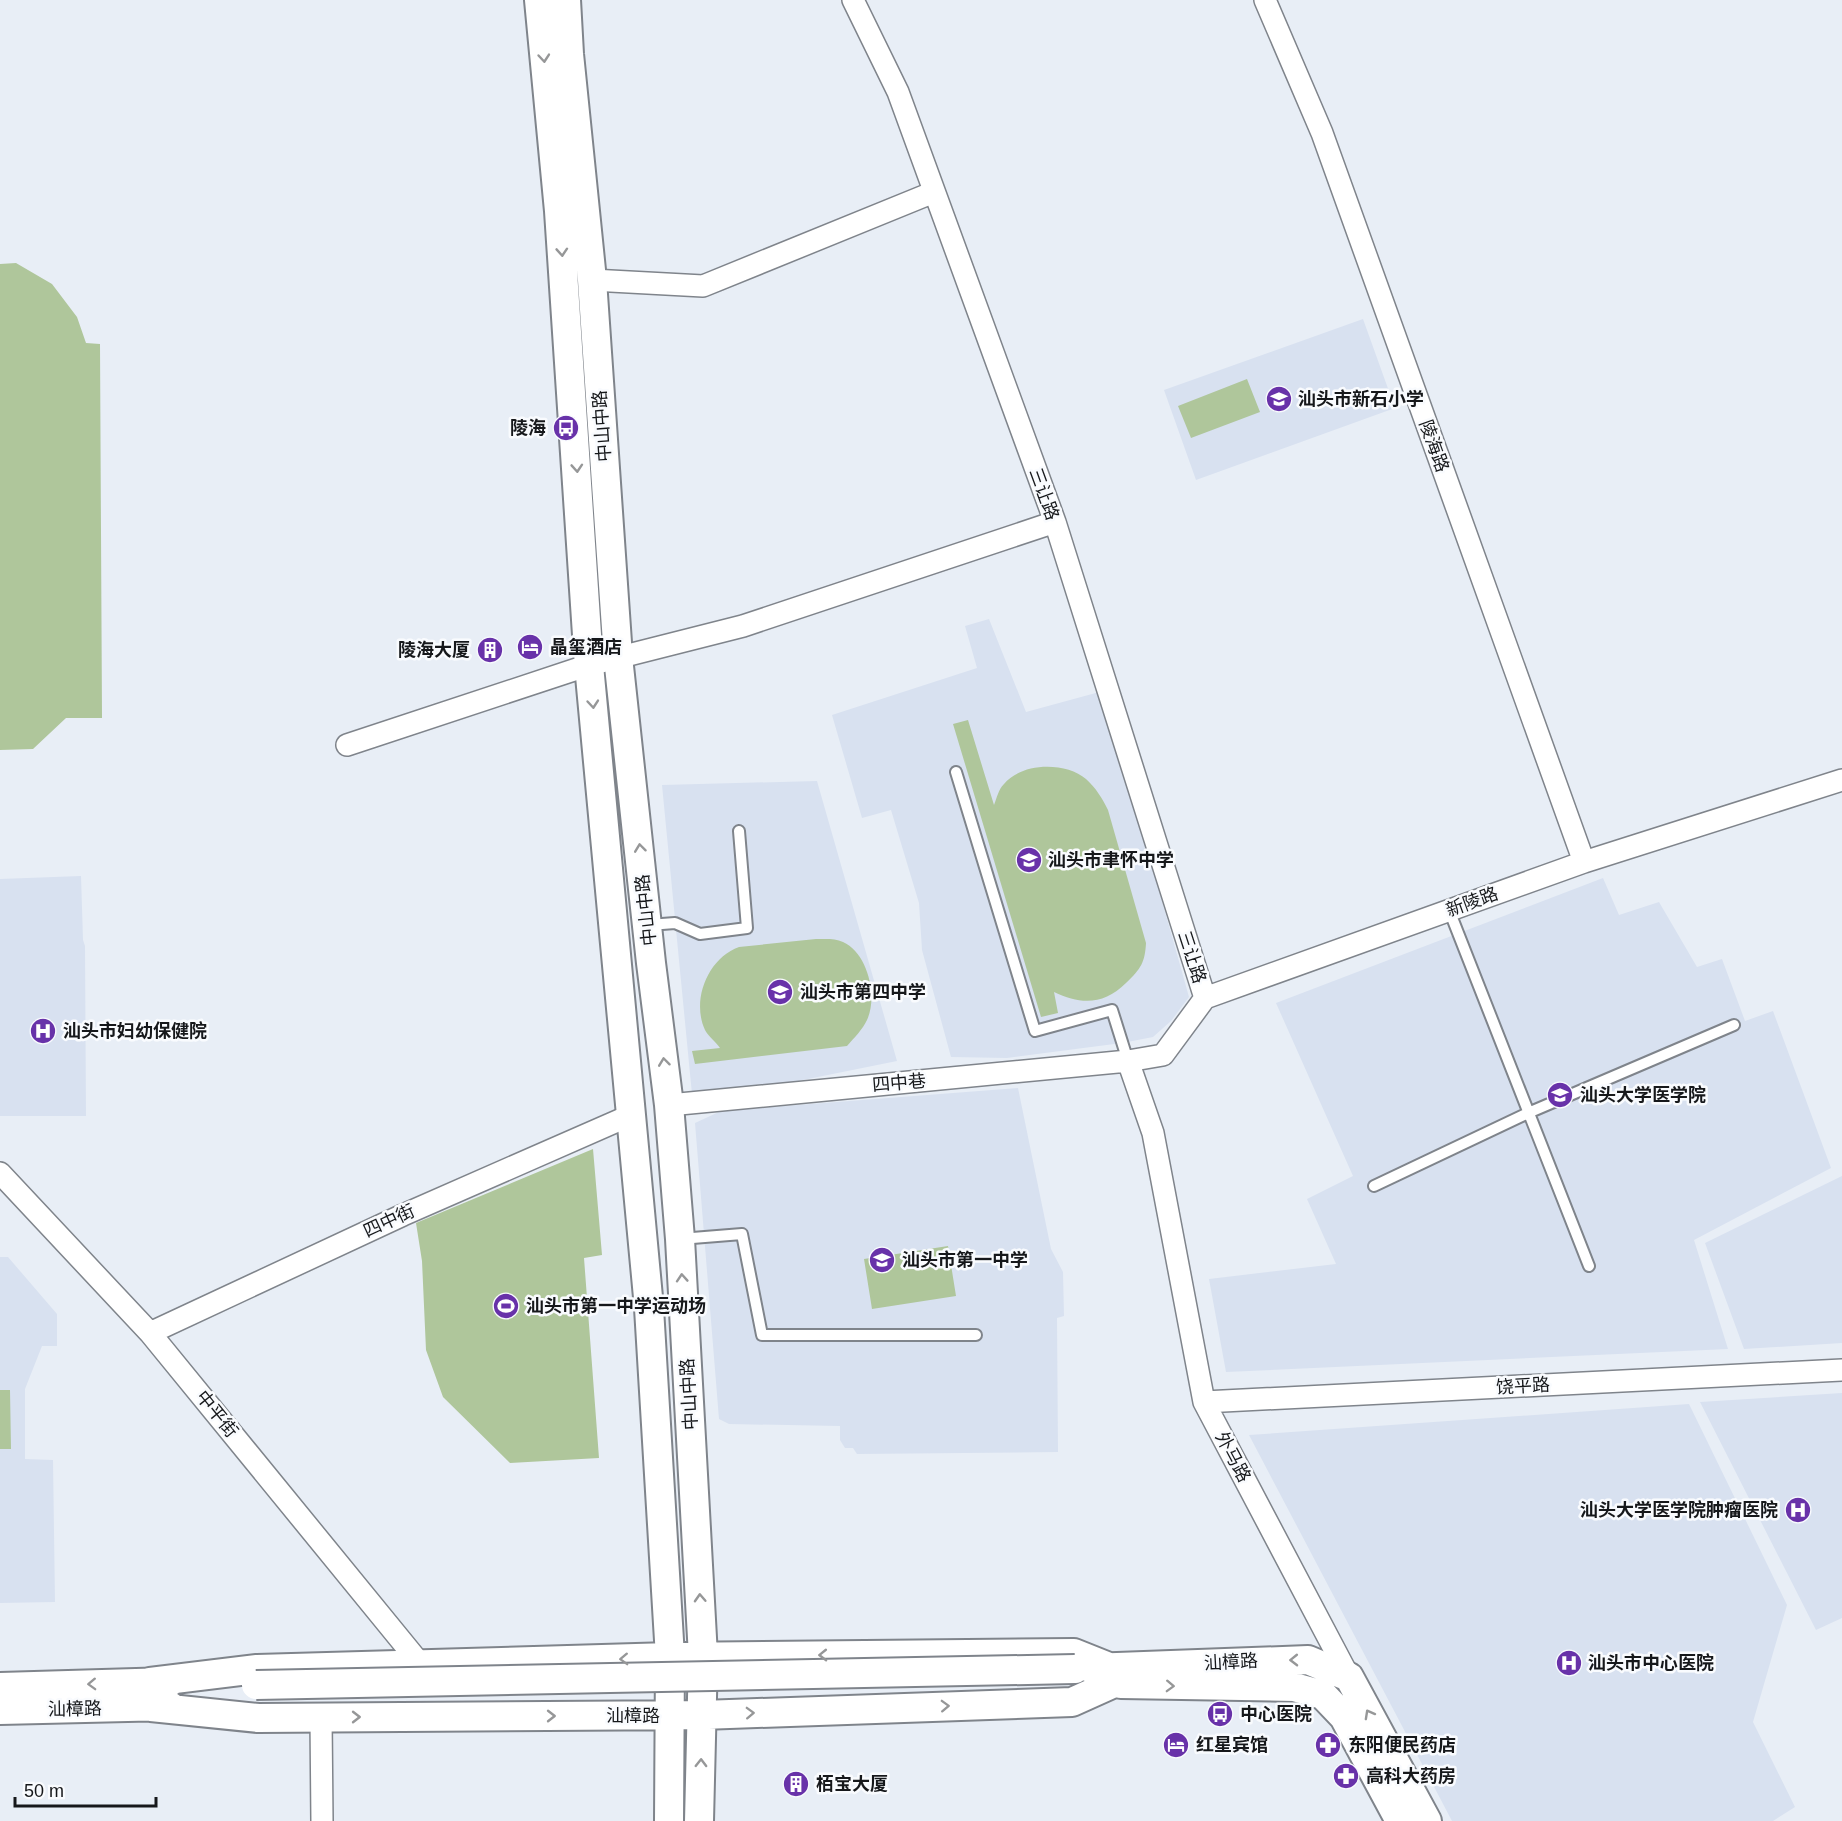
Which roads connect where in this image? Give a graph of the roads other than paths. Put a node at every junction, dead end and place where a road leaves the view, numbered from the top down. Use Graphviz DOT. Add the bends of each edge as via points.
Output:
graph roads {
  1 [pos="539,0"];
  2 [pos="566,0"];
  3 [pos="853,0"];
  4 [pos="1265,0"];
  5 [pos="934,192"];
  6 [pos="592,280"];
  7 [pos="1055,522"];
  8 [pos="618,657"];
  9 [pos="589,665"];
  10 [pos="347,746"];
  11 [pos="956,772"];
  12 [pos="1842,780"];
  13 [pos="740,831"];
  14 [pos="1584,862"];
  15 [pos="1449,910"];
  16 [pos="649,925"];
  17 [pos="1205,998"];
  18 [pos="1734,1025"];
  19 [pos="1128,1061"];
  20 [pos="669,1105"];
  21 [pos="1528,1113"];
  22 [pos="631,1115"];
  23 [pos="0,1173"];
  24 [pos="1374,1186"];
  25 [pos="680,1239"];
  26 [pos="1589,1266"];
  27 [pos="150,1333"];
  28 [pos="976,1335"];
  29 [pos="1842,1370"];
  30 [pos="1204,1402"];
  31 [pos="703,1656"];
  32 [pos="670,1657"];
  33 [pos="422,1666"];
  34 [pos="1110,1676"];
  35 [pos="1349,1677"];
  36 [pos="0,1687"];
  37 [pos="151,1695"];
  38 [pos="0,1710"];
  39 [pos="702,1715"];
  40 [pos="671,1716"];
  41 [pos="321,1718"];
  42 [pos="322,1821"];
  43 [pos="669,1821"];
  44 [pos="699,1821"];
  45 [pos="1400,1821"];
  46 [pos="1427,1821"];
  1 -- 9 [label="main road, 中山中路, one-way" via="559,211"];
  2 -- 6 [label="main road, 中山中路"];
  3 -- 5 [label="street, 三让路" via="898,92"];
  4 -- 14 [label="street, 陵海路" via="1322,133"];
  5 -- 6 [label="street" via="703,286"];
  5 -- 7 [label="street, 三让路"];
  6 -- 8 [label="main road, 中山中路"];
  7 -- 8 [label="street" via="743,626"];
  7 -- 17 [label="street, 三让路"];
  8 -- 9 [label="street"];
  16 -- 8 [label="main road, 中山中路, one-way"];
  9 -- 10 [label="street"];
  9 -- 22 [label="main road, 中山中路, one-way"];
  11 -- 19 [label="lane" via="1035,1031 1112,1010"];
  12 -- 14 [label="street, 新陵路"];
  13 -- 16 [label="lane" via="747,928 700,934 675,923"];
  14 -- 15 [label="street, 新陵路"];
  15 -- 17 [label="street, 新陵路"];
  15 -- 21 [label="lane"];
  20 -- 16 [label="main road, 中山中路, one-way"];
  17 -- 19 [label="street" via="1163,1055"];
  18 -- 21 [label="lane"];
  19 -- 20 [label="street, 四中巷"];
  19 -- 30 [label="street, 外马路" via="1153,1133"];
  20 -- 25 [label="main road, 中山中路"];
  21 -- 24 [label="lane"];
  21 -- 26 [label="lane"];
  22 -- 27 [label="street, 四中街" via="403,1215"];
  22 -- 32 [label="main road, 中山中路" via="649,1308"];
  23 -- 27 [label="street, 中平街"];
  25 -- 28 [label="lane" via="742,1234 762,1335"];
  31 -- 25 [label="main road, 中山中路, one-way"];
  27 -- 33 [label="street, 中平街"];
  29 -- 30 [label="street, 饶平路"];
  30 -- 35 [label="street, 外马路"];
  31 -- 32 [label="main road, 汕樟路"];
  34 -- 31 [label="main road, 汕樟路, one-way" via="1074,1653"];
  31 -- 39 [label="main road, 中山中路"];
  32 -- 33 [label="main road, 汕樟路, one-way"];
  32 -- 40 [label="main road, 中山中路"];
  33 -- 37 [label="main road, 汕樟路" via="257,1669"];
  35 -- 34 [label="main road, 汕樟路, one-way" via="1308,1660"];
  34 -- 37 [label="main road, 汕樟路, bridge"];
  39 -- 34 [label="main road, 汕樟路, one-way" via="1072,1702"];
  34 -- 45 [label="main road, 汕樟路, one-way" via="1294,1687 1323,1695 1344,1717"];
  46 -- 35 [label="main road, 外马路, one-way"];
  37 -- 36 [label="main road, 汕樟路, one-way"];
  37 -- 38 [label="main road, 汕樟路"];
  37 -- 41 [label="main road, 汕樟路" via="258,1718"];
  39 -- 40 [label="main road, 汕樟路"];
  44 -- 39 [label="main road, 中山中路, one-way"];
  41 -- 40 [label="main road, 汕樟路, one-way"];
  40 -- 43 [label="main road, 中山中路"];
  41 -- 42 [label="street"];
}
